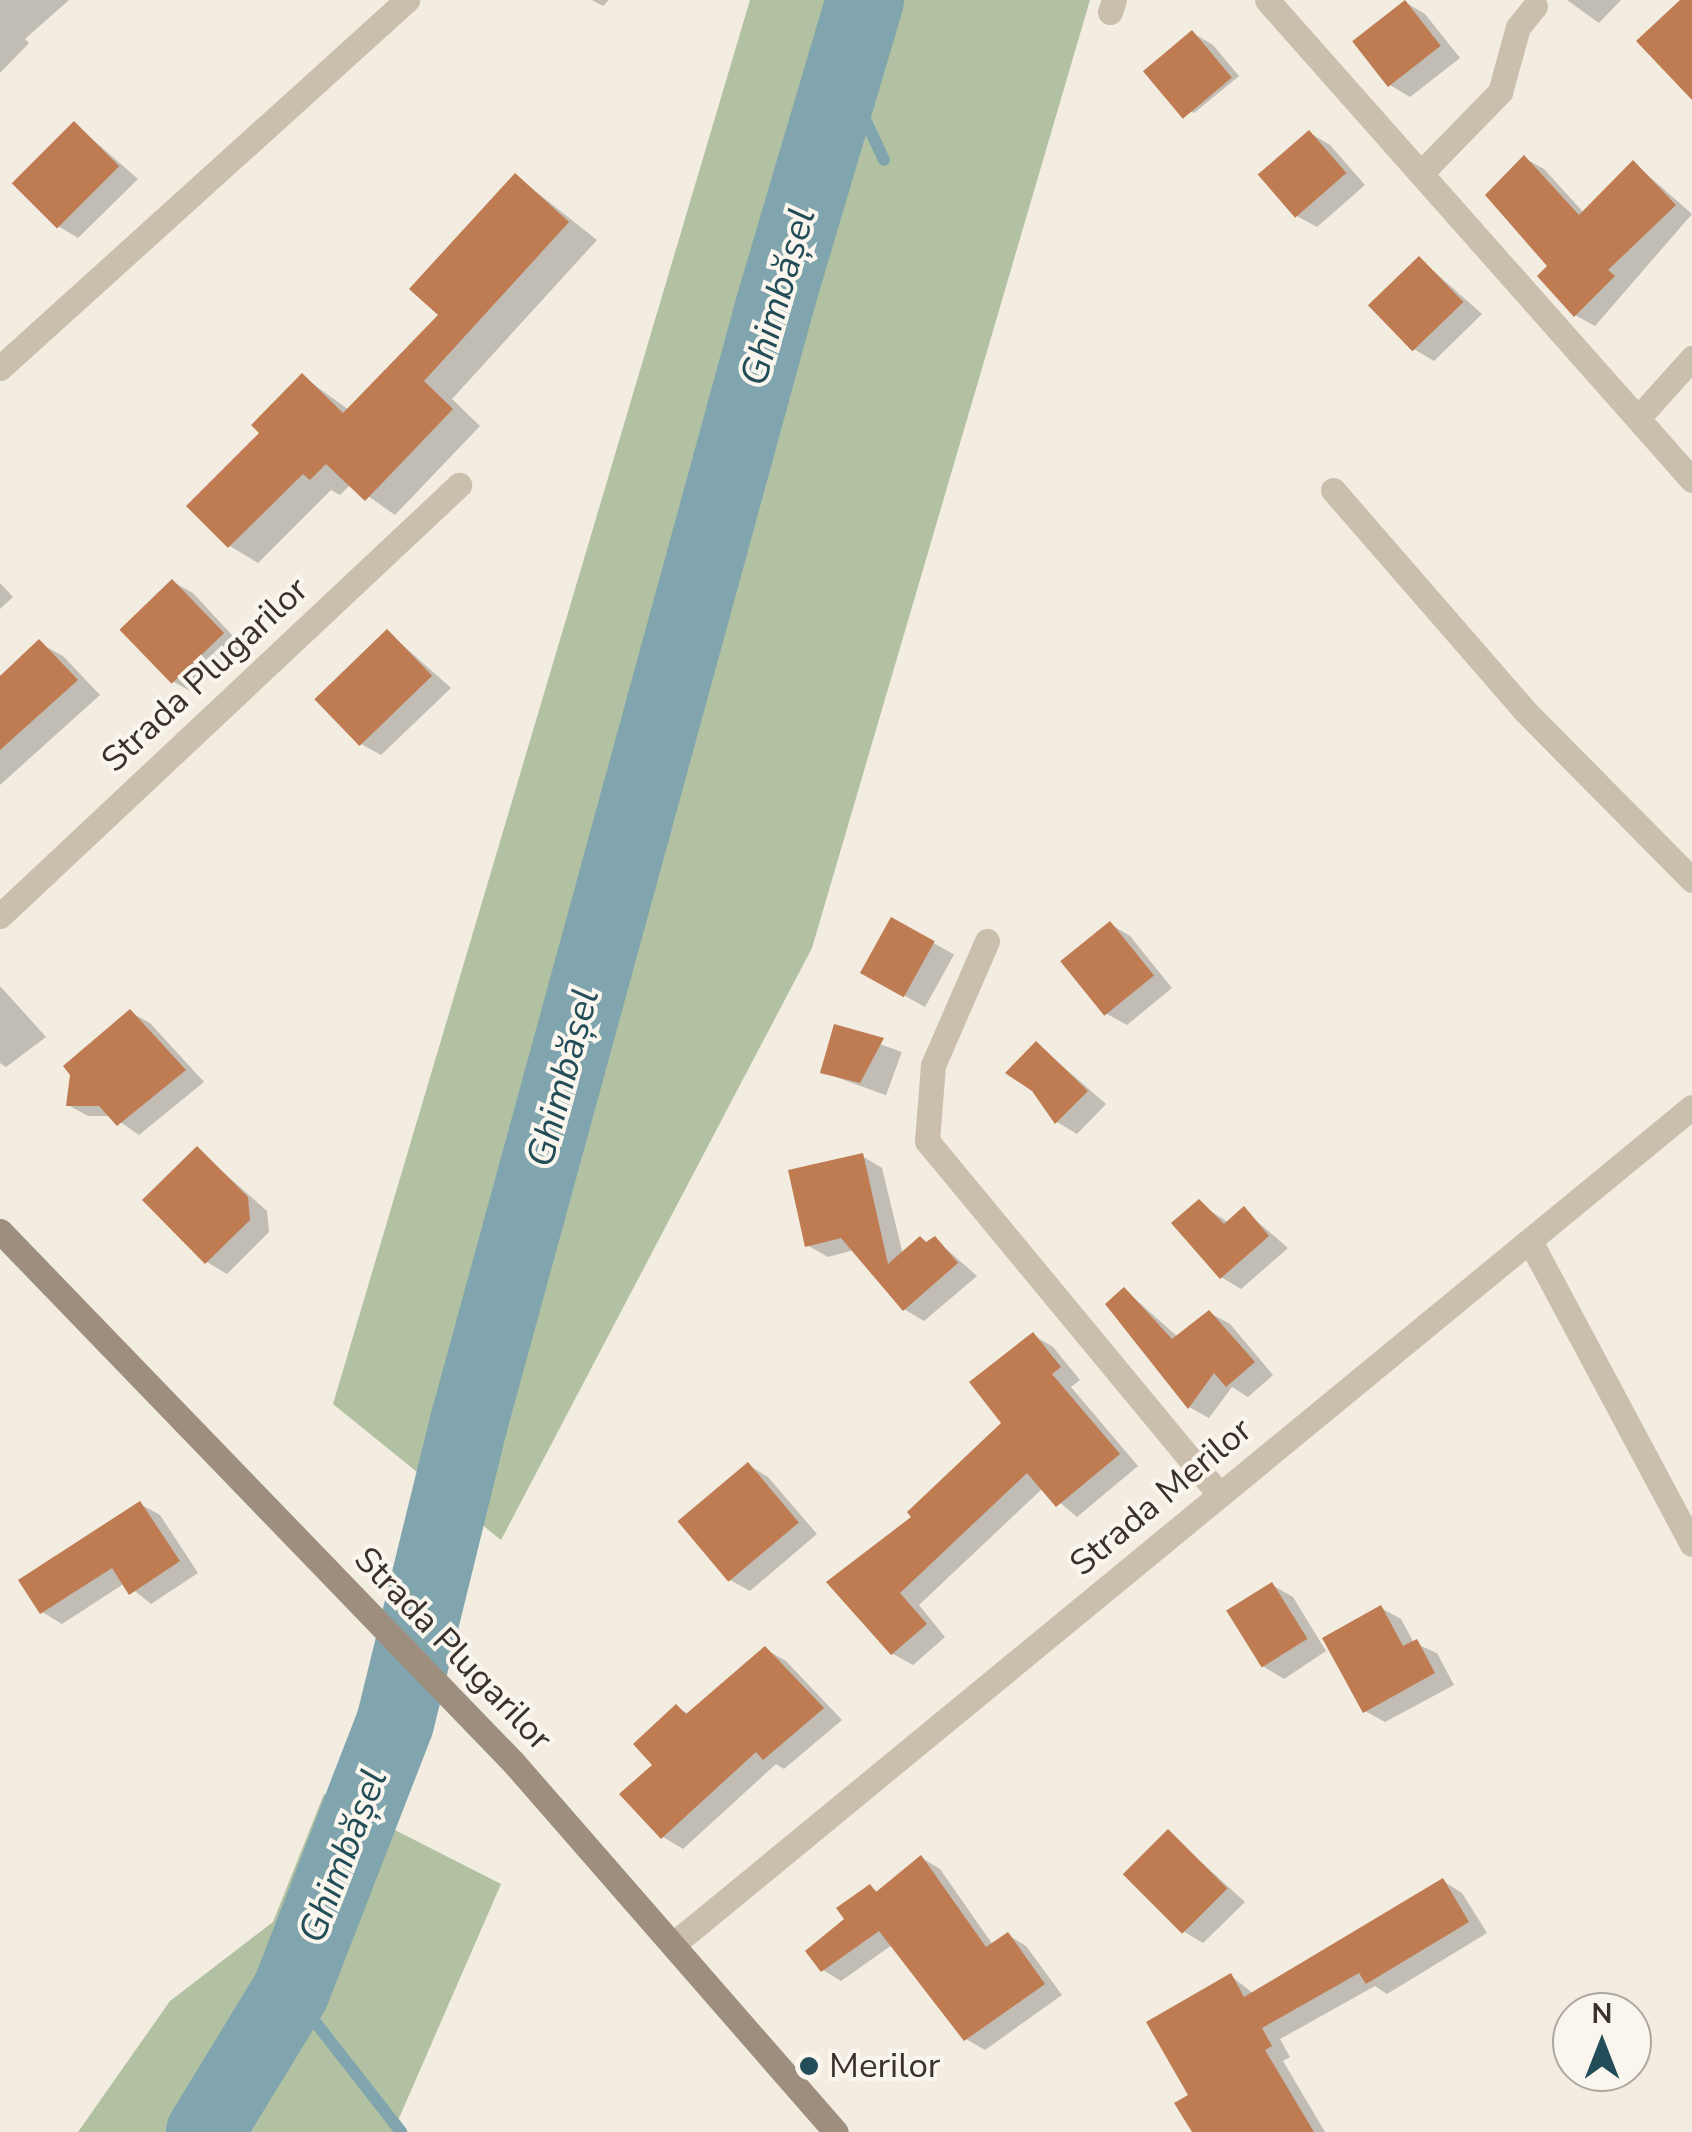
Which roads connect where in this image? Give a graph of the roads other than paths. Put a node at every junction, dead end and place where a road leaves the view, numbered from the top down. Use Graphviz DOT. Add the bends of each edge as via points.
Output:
graph roads {
  1 [pos="406,0"];
  2 [pos="1267,0"];
  3 [pos="1535,6"];
  4 [pos="1422,172"];
  5 [pos="1692,358"];
  6 [pos="0,368"];
  7 [pos="1638,418"];
  8 [pos="1692,480"];
  9 [pos="459,484"];
  10 [pos="1333,490"];
  11 [pos="1692,880"];
  12 [pos="0,916"];
  13 [pos="987,940"];
  14 [pos="1692,1107"];
  15 [pos="0,1231"];
  16 [pos="1532,1243"];
  17 [pos="1218,1494"];
  18 [pos="1692,1544"];
  19 [pos="676,1942"];
  20 [pos="836,2132"];
  1 -- 6 [label="street"];
  2 -- 4 [label="street"];
  3 -- 4 [label="street" via="1518,27 1500,92"];
  4 -- 7 [label="street"];
  5 -- 7 [label="street"];
  7 -- 8 [label="street"];
  9 -- 12 [label="street, Strada Plugarilor"];
  10 -- 11 [label="street" via="1524,710"];
  13 -- 17 [label="street" via="932,1065 927,1141"];
  14 -- 16 [label="street, Strada Merilor"];
  15 -- 19 [label="street, Strada Plugarilor" via="513,1762"];
  16 -- 17 [label="street, Strada Merilor"];
  16 -- 18 [label="street"];
  17 -- 19 [label="street, Strada Merilor"];
  19 -- 20 [label="street, Strada Plugarilor"];
}
